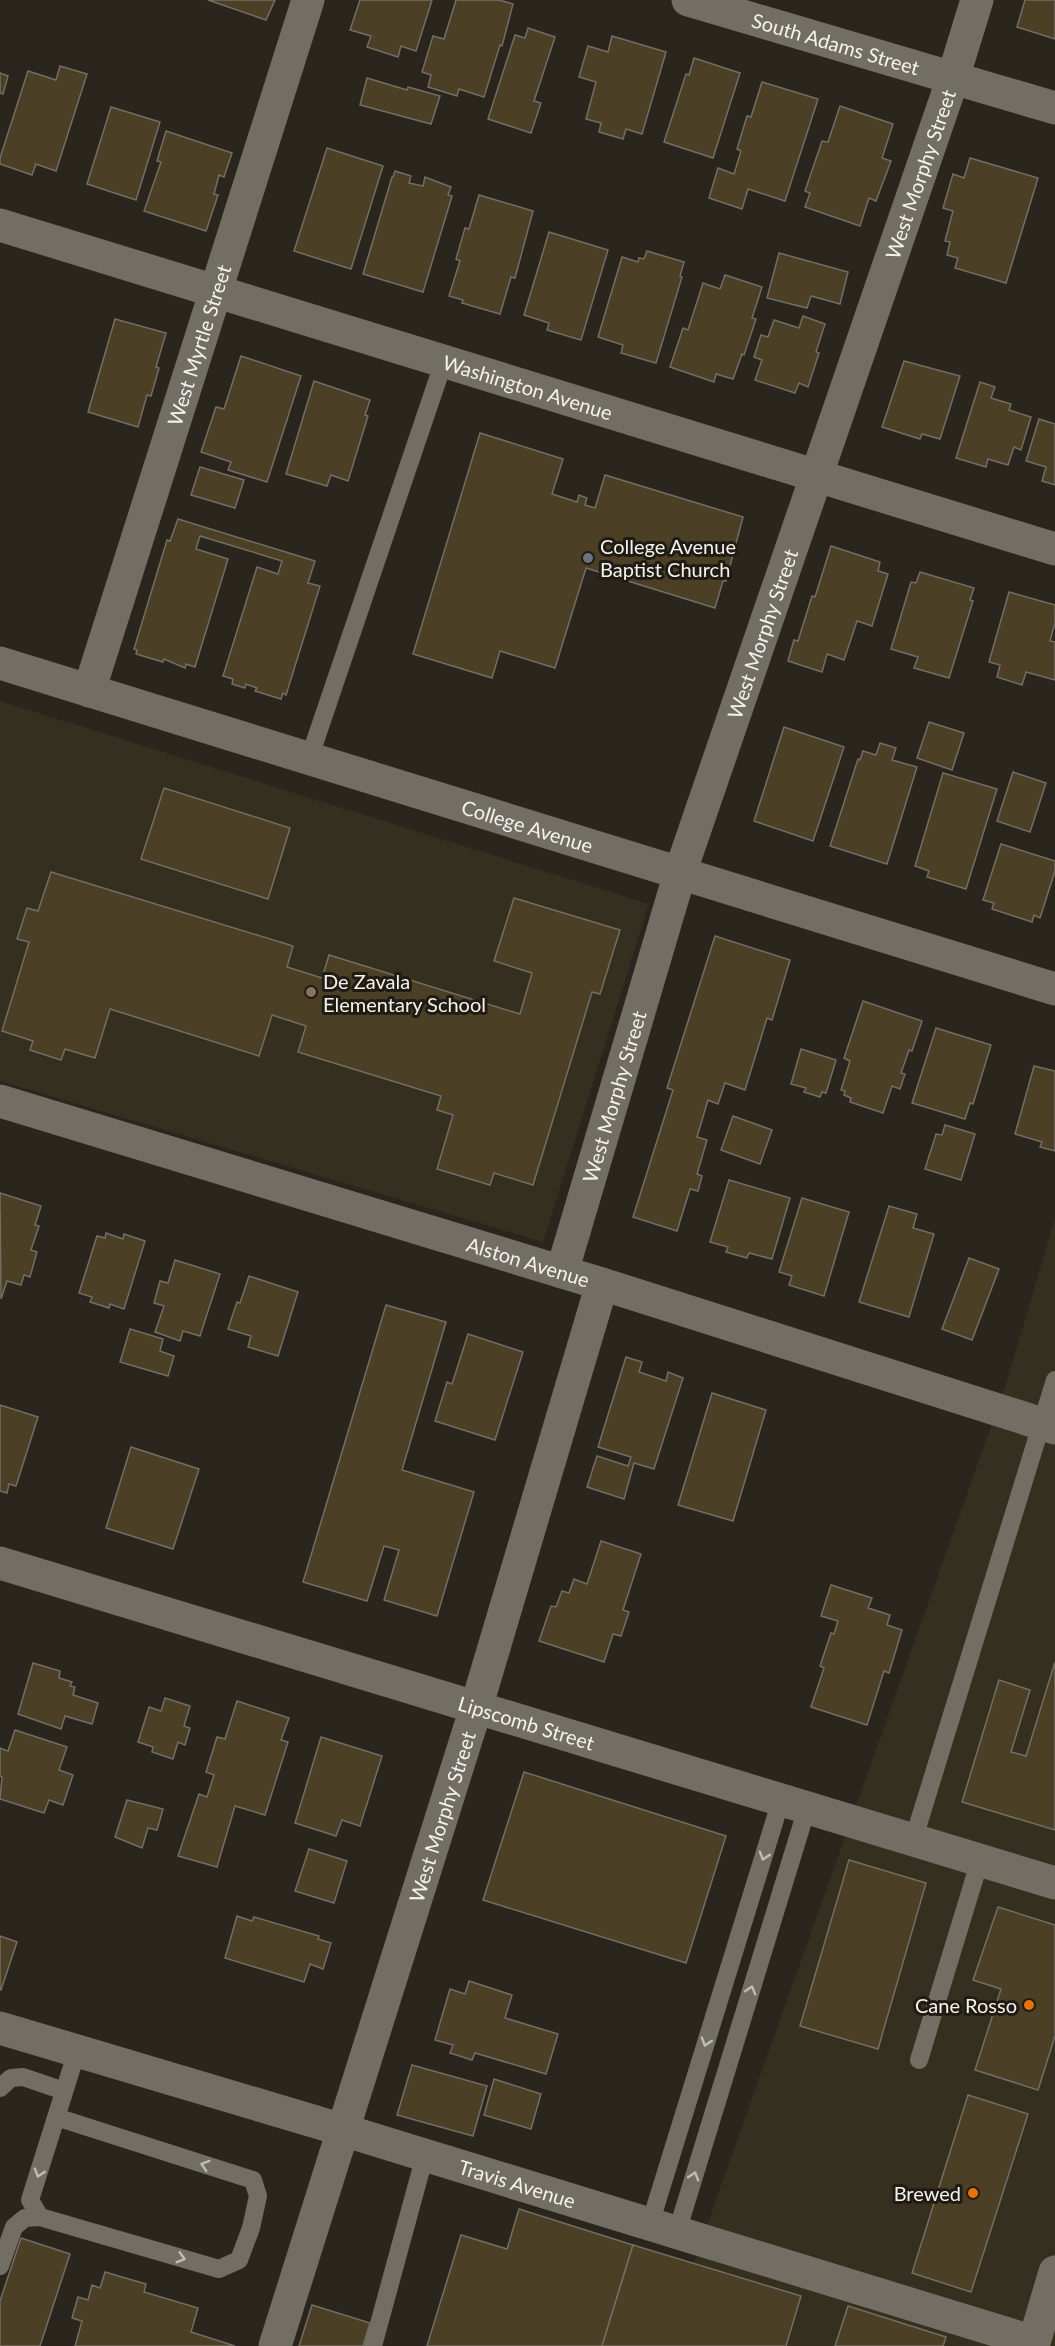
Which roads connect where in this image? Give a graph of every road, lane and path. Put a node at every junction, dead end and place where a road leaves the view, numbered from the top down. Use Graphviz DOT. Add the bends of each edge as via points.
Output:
graph roads {
  1 [pos="308,0"];
  2 [pos="687,0"];
  3 [pos="977,0"];
  4 [pos="953,78"];
  5 [pos="1055,108"];
  6 [pos="0,225"];
  7 [pos="215,291"];
  8 [pos="444,361"];
  9 [pos="815,475"];
  10 [pos="1055,549"];
  11 [pos="0,663"];
  12 [pos="89,691"];
  13 [pos="309,759"];
  14 [pos="680,873"];
  15 [pos="1055,989"];
  16 [pos="0,1101"];
  17 [pos="562,1272"];
  18 [pos="602,1284"];
  19 [pos="1055,1380"];
  20 [pos="1048,1426"];
  21 [pos="0,1563"];
  22 [pos="476,1708"];
  23 [pos="794,1804"];
  24 [pos="913,1840"];
  25 [pos="980,1860"];
  26 [pos="1055,1883"];
  27 [pos="0,2028"];
  28 [pos="77,2051"];
  29 [pos="920,2060"];
  30 [pos="0,2088"];
  31 [pos="64,2091"];
  32 [pos="56,2117"];
  33 [pos="343,2130"];
  34 [pos="425,2155"];
  35 [pos="40,2217"];
  36 [pos="663,2228"];
  37 [pos="0,2266"];
  38 [pos="1055,2272"];
  39 [pos="1041,2332"];
  40 [pos="275,2346"];
  41 [pos="373,2346"];
  1 -- 7 [label="street, West Myrtle Street"];
  2 -- 4 [label="street, South Adams Street"];
  3 -- 4 [label="street, West Morphy Street"];
  4 -- 5 [label="street, South Adams Street"];
  4 -- 9 [label="street, West Morphy Street"];
  6 -- 7 [label="street, Washington Avenue"];
  7 -- 8 [label="street, Washington Avenue"];
  7 -- 12 [label="street, West Myrtle Street"];
  8 -- 9 [label="street, Washington Avenue"];
  8 -- 13 [label="lane"];
  9 -- 10 [label="street, Washington Avenue"];
  9 -- 14 [label="street, West Morphy Street"];
  11 -- 12 [label="street, College Avenue"];
  12 -- 13 [label="street, College Avenue"];
  13 -- 14 [label="street, College Avenue"];
  14 -- 15 [label="street, College Avenue"];
  14 -- 17 [label="street, West Morphy Street"];
  16 -- 17 [label="street, Alston Avenue"];
  17 -- 18 [label="street, Alston Avenue"];
  18 -- 20 [label="street, Alston Avenue"];
  18 -- 22 [label="street, West Morphy Street"];
  19 -- 20 [label="lane"];
  20 -- 24 [label="lane"];
  21 -- 22 [label="street, Lipscomb Street"];
  22 -- 23 [label="street, Lipscomb Street"];
  22 -- 33 [label="street, West Morphy Street"];
  23 -- 24 [label="street, Lipscomb Street"];
  23 -- 36 [label="lane, one-way"];
  36 -- 23 [label="lane, one-way"];
  24 -- 25 [label="street, Lipscomb Street"];
  25 -- 26 [label="street, Lipscomb Street"];
  25 -- 29 [label="lane"];
  27 -- 28 [label="street, Travis Avenue"];
  28 -- 31 [label="lane"];
  28 -- 33 [label="street, Travis Avenue"];
  30 -- 31 [label="lane" via="11,2078 23,2077"];
  31 -- 32 [label="lane"];
  32 -- 35 [label="lane, one-way" via="30,2200"];
  35 -- 32 [label="lane, one-way" via="219,2269 238,2260 258,2196 253,2180"];
  33 -- 34 [label="street, Travis Avenue"];
  33 -- 40 [label="street, West Morphy Street"];
  34 -- 36 [label="street, Travis Avenue"];
  34 -- 41 [label="lane"];
  35 -- 37 [label="lane" via="25,2218 14,2227"];
  36 -- 39 [label="street, Travis Avenue"];
  38 -- 39 [label="street"];
}
